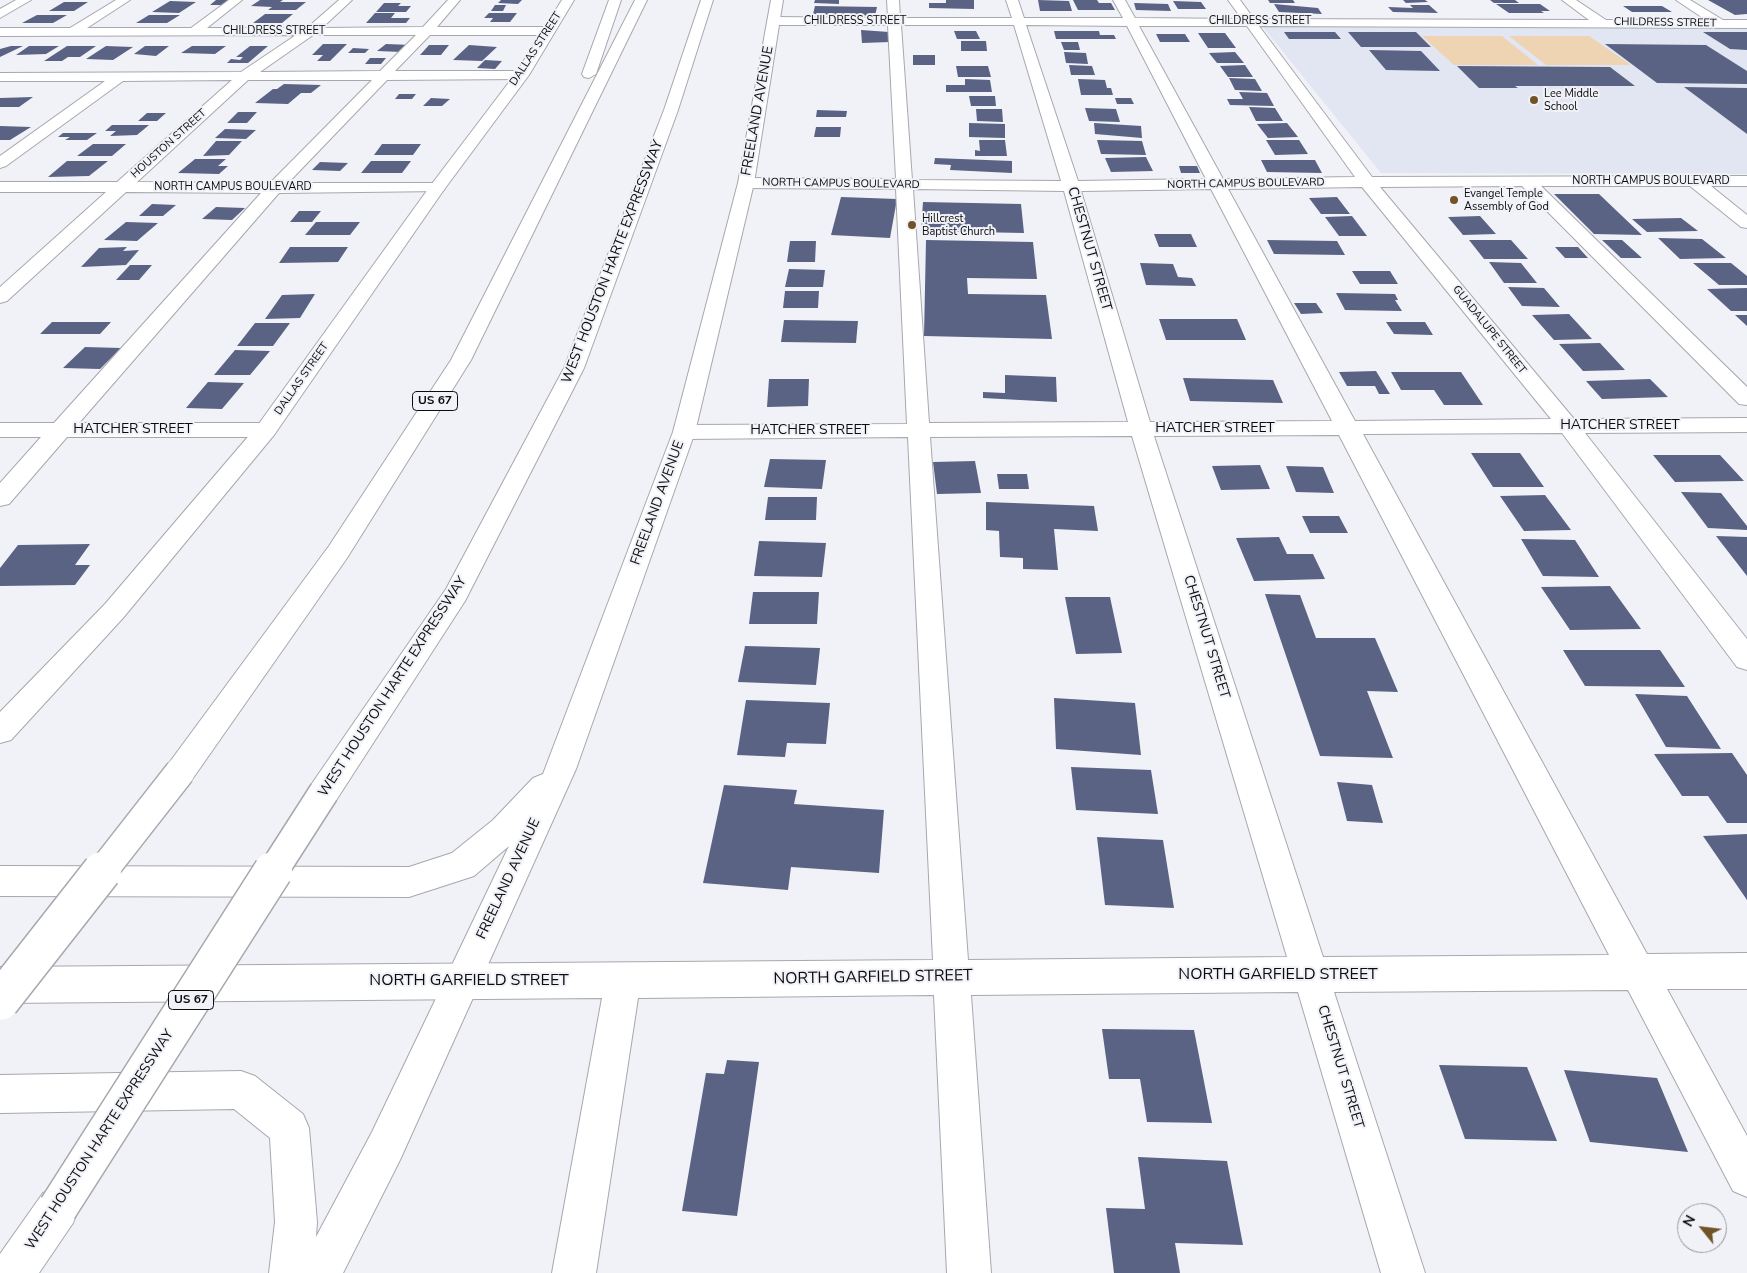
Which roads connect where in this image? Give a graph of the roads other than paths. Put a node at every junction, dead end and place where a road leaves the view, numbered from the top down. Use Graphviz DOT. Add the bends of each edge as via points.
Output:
graph roads {
  1 [pos="24,0"];
  2 [pos="124,0"];
  3 [pos="236,0"];
  4 [pos="345,0"];
  5 [pos="454,0"];
  6 [pos="568,0"];
  7 [pos="615,0"];
  8 [pos="641,0"];
  9 [pos="707,0"];
  10 [pos="1234,0"];
  11 [pos="1568,0"];
  12 [pos="1682,0"];
  13 [pos="775,11"];
  14 [pos="894,11"];
  15 [pos="1015,11"];
  16 [pos="1125,11"];
  17 [pos="1355,11"];
  18 [pos="1468,11"];
  19 [pos="0,14"];
  20 [pos="1250,21"];
  21 [pos="1366,21"];
  22 [pos="1481,22"];
  23 [pos="1602,23"];
  24 [pos="1722,24"];
  25 [pos="1747,24"];
  26 [pos="713,25"];
  27 [pos="311,31"];
  28 [pos="427,31"];
  29 [pos="549,31"];
  30 [pos="0,32"];
  31 [pos="72,32"];
  32 [pos="195,32"];
  33 [pos="522,75"];
  34 [pos="246,76"];
  35 [pos="383,76"];
  36 [pos="0,77"];
  37 [pos="119,77"];
  38 [pos="671,110"];
  39 [pos="0,162"];
  40 [pos="550,180"];
  41 [pos="1693,180"];
  42 [pos="1526,181"];
  43 [pos="1747,181"];
  44 [pos="1367,182"];
  45 [pos="746,183"];
  46 [pos="1217,184"];
  47 [pos="904,185"];
  48 [pos="276,186"];
  49 [pos="1071,186"];
  50 [pos="0,187"];
  51 [pos="120,188"];
  52 [pos="437,188"];
  53 [pos="1747,223"];
  54 [pos="0,297"];
  55 [pos="1747,399"];
  56 [pos="1747,425"];
  57 [pos="1568,426"];
  58 [pos="1347,428"];
  59 [pos="1141,429"];
  60 [pos="0,430"];
  61 [pos="60,430"];
  62 [pos="266,430"];
  63 [pos="919,431"];
  64 [pos="684,432"];
  65 [pos="0,498"];
  66 [pos="1747,659"];
  67 [pos="0,731"];
  68 [pos="561,769"];
  69 [pos="0,881"];
  70 [pos="1747,971"];
  71 [pos="1637,972"];
  72 [pos="1311,974"];
  73 [pos="952,977"];
  74 [pos="623,980"];
  75 [pos="461,981"];
  76 [pos="0,985"];
  77 [pos="0,1001"];
  78 [pos="0,1094"];
  79 [pos="1747,1177"];
  80 [pos="13,1273"];
  81 [pos="291,1273"];
  82 [pos="320,1273"];
  83 [pos="574,1273"];
  84 [pos="969,1273"];
  85 [pos="1403,1273"];
  1 -- 19 [label="main road"];
  2 -- 31 [label="main road"];
  3 -- 32 [label="main road"];
  4 -- 27 [label="main road, HOUSTON STREET"];
  5 -- 28 [label="main road"];
  6 -- 29 [label="main road, DALLAS STREET"];
  7 -- 40 [label="main road"];
  8 -- 40 [label="main road, US 67"];
  9 -- 38 [label="main road, WEST HOUSTON HARTE EXPRESSWAY / US 67"];
  10 -- 20 [label="main road, GUADALUPE STREET"];
  11 -- 23 [label="main road"];
  12 -- 24 [label="main road"];
  13 -- 14 [label="main road, CHILDRESS STREET"];
  13 -- 45 [label="main road, FREELAND AVENUE"];
  14 -- 15 [label="main road, CHILDRESS STREET"];
  14 -- 47 [label="main road"];
  15 -- 16 [label="main road, CHILDRESS STREET"];
  15 -- 49 [label="main road, CHESTNUT STREET"];
  16 -- 20 [label="main road, CHILDRESS STREET"];
  16 -- 46 [label="main road"];
  17 -- 21 [label="main road"];
  18 -- 22 [label="main road"];
  20 -- 21 [label="main road, CHILDRESS STREET"];
  20 -- 44 [label="main road, GUADALUPE STREET"];
  21 -- 22 [label="main road, CHILDRESS STREET"];
  22 -- 23 [label="main road, CHILDRESS STREET"];
  23 -- 24 [label="main road, CHILDRESS STREET"];
  24 -- 25 [label="main road, CHILDRESS STREET"];
  26 -- 38 [label="main road"];
  27 -- 28 [label="main road, CHILDRESS STREET"];
  27 -- 32 [label="main road, CHILDRESS STREET"];
  27 -- 34 [label="main road, HOUSTON STREET"];
  28 -- 29 [label="main road, CHILDRESS STREET"];
  28 -- 35 [label="main road"];
  29 -- 33 [label="main road, DALLAS STREET"];
  30 -- 31 [label="main road, CHILDRESS STREET"];
  31 -- 32 [label="main road, CHILDRESS STREET"];
  33 -- 35 [label="main road"];
  33 -- 52 [label="main road, DALLAS STREET"];
  34 -- 35 [label="main road"];
  34 -- 37 [label="main road"];
  34 -- 51 [label="main road, HOUSTON STREET"];
  35 -- 48 [label="main road"];
  36 -- 37 [label="main road"];
  37 -- 39 [label="main road"];
  38 -- 80 [label="main road, WEST HOUSTON HARTE EXPRESSWAY / US 67, bridge" via="574,368 456,594"];
  40 -- 77 [label="main road, US 67, bridge" via="461,360 338,552 180,772"];
  41 -- 42 [label="main road, NORTH CAMPUS BOULEVARD"];
  41 -- 43 [label="main road, NORTH CAMPUS BOULEVARD"];
  41 -- 53 [label="main road"];
  42 -- 44 [label="main road, NORTH CAMPUS BOULEVARD"];
  42 -- 55 [label="main road"];
  44 -- 46 [label="main road, NORTH CAMPUS BOULEVARD"];
  44 -- 57 [label="main road, GUADALUPE STREET"];
  45 -- 47 [label="main road, NORTH CAMPUS BOULEVARD"];
  45 -- 64 [label="main road, FREELAND AVENUE"];
  46 -- 49 [label="main road, NORTH CAMPUS BOULEVARD"];
  46 -- 58 [label="main road"];
  47 -- 49 [label="main road, NORTH CAMPUS BOULEVARD"];
  47 -- 63 [label="main road"];
  48 -- 51 [label="main road, NORTH CAMPUS BOULEVARD"];
  48 -- 52 [label="main road, NORTH CAMPUS BOULEVARD"];
  48 -- 61 [label="main road"];
  49 -- 59 [label="main road, CHESTNUT STREET"];
  50 -- 51 [label="main road, NORTH CAMPUS BOULEVARD"];
  51 -- 54 [label="main road, HOUSTON STREET"];
  52 -- 62 [label="main road, DALLAS STREET"];
  56 -- 57 [label="main road, HATCHER STREET"];
  57 -- 58 [label="main road, HATCHER STREET"];
  57 -- 66 [label="main road, GUADALUPE STREET"];
  58 -- 59 [label="main road, HATCHER STREET"];
  58 -- 71 [label="main road"];
  59 -- 63 [label="main road, HATCHER STREET"];
  59 -- 72 [label="main road, CHESTNUT STREET"];
  60 -- 61 [label="main road, HATCHER STREET"];
  61 -- 62 [label="main road, HATCHER STREET"];
  61 -- 65 [label="main road"];
  62 -- 67 [label="main road, DALLAS STREET" via="114,611"];
  63 -- 64 [label="main road, HATCHER STREET"];
  63 -- 73 [label="main road"];
  64 -- 68 [label="main road, FREELAND AVENUE"];
  68 -- 69 [label="main road" via="504,830 462,865 409,882"];
  68 -- 75 [label="main road, FREELAND AVENUE"];
  70 -- 71 [label="main road, NORTH GARFIELD STREET"];
  71 -- 72 [label="main road, NORTH GARFIELD STREET"];
  71 -- 79 [label="main road"];
  72 -- 73 [label="main road, NORTH GARFIELD STREET"];
  72 -- 85 [label="main road, CHESTNUT STREET"];
  73 -- 74 [label="main road, NORTH GARFIELD STREET"];
  73 -- 84 [label="main road"];
  74 -- 75 [label="main road, NORTH GARFIELD STREET"];
  74 -- 83 [label="main road"];
  75 -- 76 [label="main road, NORTH GARFIELD STREET"];
  75 -- 82 [label="main road, FREELAND AVENUE" via="386,1146"];
  78 -- 81 [label="main road" via="241,1090 289,1128 296,1222"];
}
